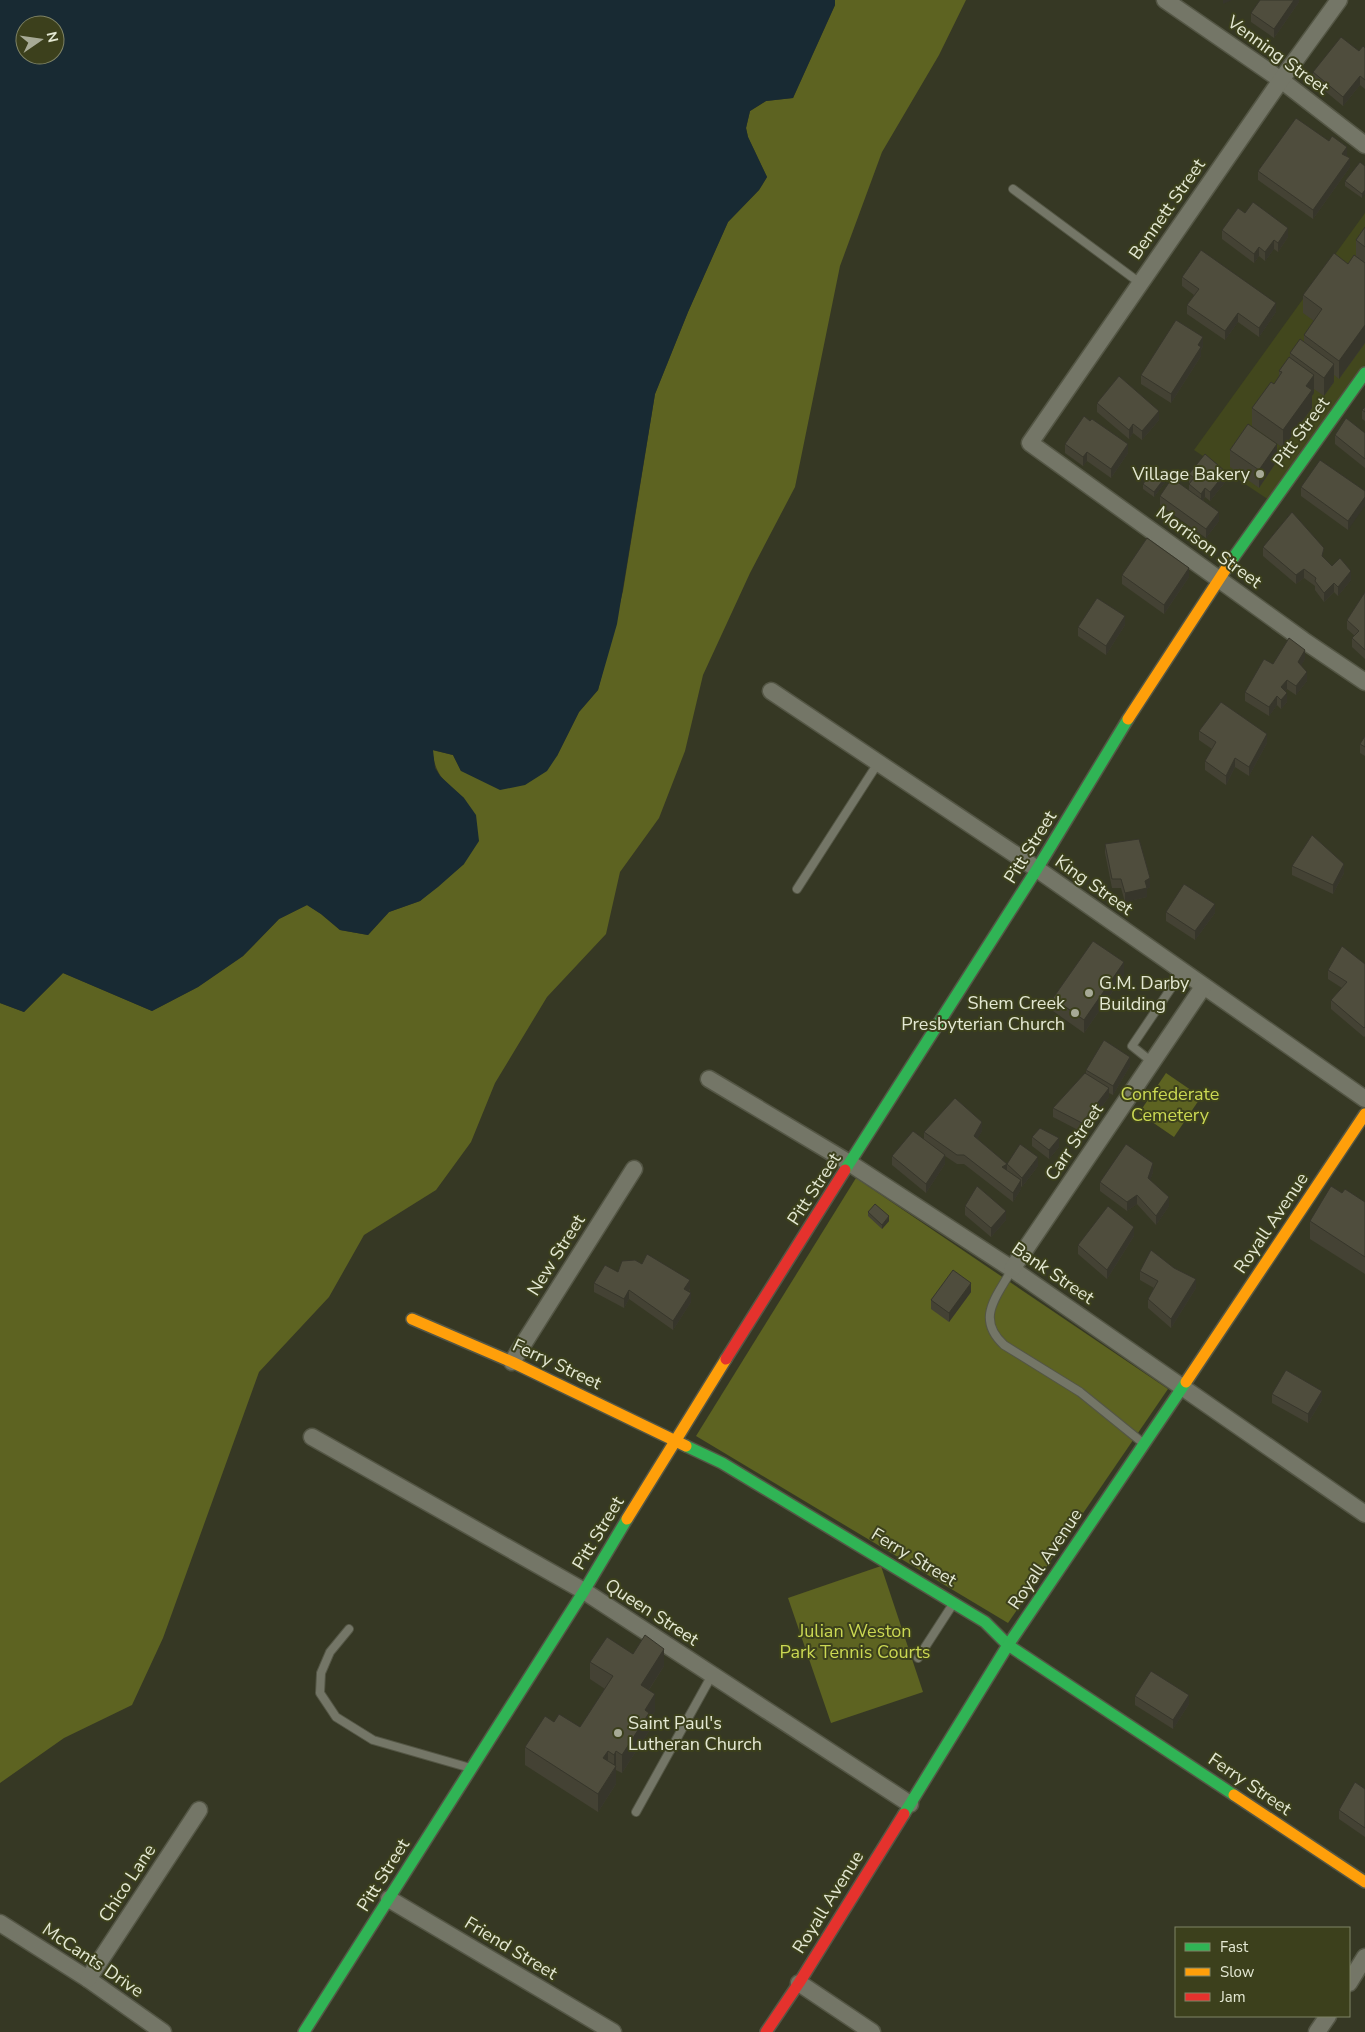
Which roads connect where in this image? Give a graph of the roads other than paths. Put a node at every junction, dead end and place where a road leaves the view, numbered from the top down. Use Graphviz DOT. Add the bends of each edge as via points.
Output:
graph roads {
  1 [pos="1165,0"];
  2 [pos="1339,0"];
  3 [pos="1281,80"];
  4 [pos="1365,145"];
  5 [pos="1014,188"];
  6 [pos="1140,283"];
  7 [pos="1365,373"];
  8 [pos="1030,443"];
  9 [pos="1218,579"];
  10 [pos="1365,682"];
  11 [pos="771,691"];
  12 [pos="878,763"];
  13 [pos="1037,869"];
  14 [pos="797,889"];
  15 [pos="1182,972"];
  16 [pos="1203,987"];
  17 [pos="1152,1062"];
  18 [pos="709,1079"];
  19 [pos="1365,1099"];
  20 [pos="1365,1114"];
  21 [pos="851,1164"];
  22 [pos="634,1169"];
  23 [pos="1012,1269"];
  24 [pos="412,1319"];
  25 [pos="512,1362"];
  26 [pos="1183,1387"];
  27 [pos="312,1437"];
  28 [pos="674,1440"];
  29 [pos="1144,1445"];
  30 [pos="1365,1514"];
  31 [pos="584,1591"];
  32 [pos="954,1602"];
  33 [pos="349,1629"];
  34 [pos="1008,1645"];
  35 [pos="918,1658"];
  36 [pos="712,1675"];
  37 [pos="470,1768"];
  38 [pos="910,1804"];
  39 [pos="199,1810"];
  40 [pos="636,1812"];
  41 [pos="1365,1882"];
  42 [pos="389,1899"];
  43 [pos="0,1923"];
  44 [pos="1365,1957"];
  45 [pos="88,1979"];
  46 [pos="1350,1981"];
  47 [pos="799,1983"];
  48 [pos="1327,2017"];
  49 [pos="163,2032"];
  50 [pos="304,2032"];
  51 [pos="613,2032"];
  52 [pos="766,2032"];
  53 [pos="872,2032"];
  54 [pos="1317,2032"];
  1 -- 3 [label="street, Venning Street"];
  2 -- 3 [label="street, Bennett Street"];
  3 -- 4 [label="street, Venning Street"];
  3 -- 6 [label="street, Bennett Street"];
  5 -- 6 [label="lane"];
  6 -- 8 [label="street, Bennett Street"];
  7 -- 9 [label="street, Pitt Street"];
  8 -- 9 [label="street, Morrison Street"];
  9 -- 10 [label="street, Morrison Street"];
  9 -- 13 [label="street, Pitt Street" via="1139,700"];
  11 -- 12 [label="street, King Street"];
  12 -- 13 [label="street, King Street"];
  12 -- 14 [label="lane"];
  13 -- 15 [label="street, King Street"];
  13 -- 21 [label="street, Pitt Street"];
  15 -- 16 [label="street, King Street"];
  15 -- 17 [label="lane" via="1132,1046"];
  16 -- 17 [label="street, Carr Street"];
  16 -- 19 [label="street, King Street"];
  17 -- 23 [label="street, Carr Street"];
  18 -- 21 [label="street, Bank Street"];
  20 -- 26 [label="street, Royall Avenue"];
  21 -- 23 [label="street, Bank Street"];
  21 -- 28 [label="street, Pitt Street"];
  22 -- 25 [label="street, New Street"];
  23 -- 26 [label="street, Bank Street"];
  23 -- 29 [label="lane" via="991,1306 990,1327 996,1338 1080,1392"];
  24 -- 25 [label="street, Ferry Street"];
  25 -- 28 [label="street, Ferry Street"];
  26 -- 29 [label="street, Royall Avenue"];
  26 -- 30 [label="street, Bank Street"];
  27 -- 31 [label="street, Queen Street"];
  28 -- 31 [label="street, Pitt Street"];
  28 -- 32 [label="street, Ferry Street" via="722,1463"];
  29 -- 34 [label="street, Royall Avenue"];
  31 -- 36 [label="street, Queen Street"];
  31 -- 37 [label="street, Pitt Street"];
  32 -- 34 [label="street, Ferry Street" via="985,1622"];
  32 -- 35 [label="lane"];
  33 -- 37 [label="lane" via="330,1652 321,1673 320,1693 336,1717 373,1740"];
  34 -- 38 [label="street, Royall Avenue"];
  34 -- 41 [label="street, Ferry Street"];
  36 -- 38 [label="street, Queen Street"];
  36 -- 40 [label="lane"];
  37 -- 42 [label="street, Pitt Street"];
  38 -- 47 [label="street, Royall Avenue"];
  39 -- 45 [label="street, Chico Lane"];
  42 -- 50 [label="street, Pitt Street"];
  42 -- 51 [label="street, Friend Street"];
  43 -- 45 [label="street, McCants Drive"];
  44 -- 46 [label="street"];
  45 -- 49 [label="street, McCants Drive"];
  47 -- 52 [label="street, Royall Avenue"];
  47 -- 53 [label="street"];
  48 -- 54 [label="street"];
}
